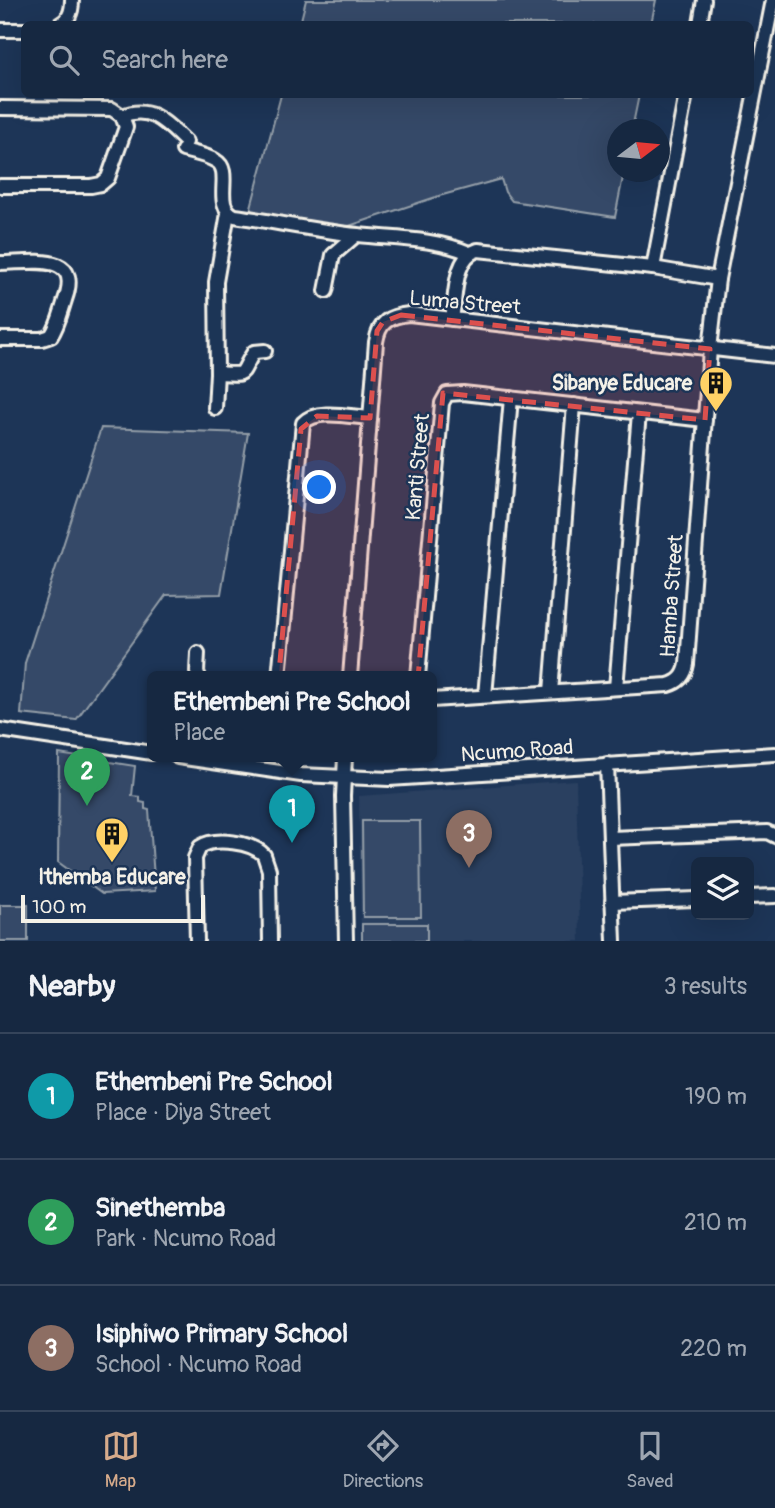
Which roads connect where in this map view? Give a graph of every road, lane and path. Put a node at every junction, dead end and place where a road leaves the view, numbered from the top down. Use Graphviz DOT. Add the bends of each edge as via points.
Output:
graph roads {
  1 [pos="72,0"];
  2 [pos="704,0"];
  3 [pos="773,0"];
  4 [pos="66,21"];
  5 [pos="700,21"];
  6 [pos="0,30"];
  7 [pos="21,30"];
  8 [pos="754,96"];
  9 [pos="685,98"];
  10 [pos="754,98"];
  11 [pos="0,108"];
  12 [pos="122,116"];
  13 [pos="0,186"];
  14 [pos="228,213"];
  15 [pos="356,235"];
  16 [pos="469,253"];
  17 [pos="0,263"];
  18 [pos="653,268"];
  19 [pos="718,279"];
  20 [pos="326,291"];
  21 [pos="452,319"];
  22 [pos="0,339"];
  23 [pos="710,349"];
  24 [pos="265,351"];
  25 [pos="775,356"];
  26 [pos="217,373"];
  27 [pos="511,398"];
  28 [pos="574,405"];
  29 [pos="215,408"];
  30 [pos="639,412"];
  31 [pos="370,418"];
  32 [pos="705,420"];
  33 [pos="198,653"];
  34 [pos="198,671"];
  35 [pos="280,671"];
  36 [pos="350,671"];
  37 [pos="419,671"];
  38 [pos="616,688"];
  39 [pos="551,692"];
  40 [pos="485,696"];
  41 [pos="437,700"];
  42 [pos="0,730"];
  43 [pos="147,752"];
  44 [pos="775,754"];
  45 [pos="212,762"];
  46 [pos="345,762"];
  47 [pos="607,764"];
  48 [pos="344,778"];
  49 [pos="775,836"];
  50 [pos="610,838"];
  51 [pos="775,896"];
  52 [pos="754,897"];
  53 [pos="691,899"];
  54 [pos="612,902"];
  55 [pos="197,941"];
  56 [pos="270,941"];
  57 [pos="346,941"];
  58 [pos="614,941"];
  1 -- 4 [label="street"];
  2 -- 5 [label="street"];
  3 -- 8 [label="street, Hamba Street"];
  6 -- 7 [label="street"];
  9 -- 18 [label="street"];
  10 -- 19 [label="street, Hamba Street"];
  11 -- 12 [label="street" via="112,109"];
  12 -- 13 [label="street" via="126,127 108,177 101,184"];
  12 -- 14 [label="street" via="131,112 159,116 185,146 218,161"];
  14 -- 15 [label="street"];
  14 -- 26 [label="street" via="216,282"];
  15 -- 16 [label="street" via="435,242"];
  15 -- 20 [label="street" via="332,255"];
  16 -- 18 [label="street" via="478,250"];
  16 -- 21 [label="street" via="461,265"];
  17 -- 22 [label="street" via="57,264 70,281 51,336"];
  18 -- 19 [label="street"];
  19 -- 23 [label="street, Hamba Street"];
  21 -- 23 [label="street, Luma Street"];
  21 -- 31 [label="street, Luma Street" via="409,314 380,326"];
  23 -- 25 [label="street, Luma Street"];
  23 -- 32 [label="street, Hamba Street"];
  24 -- 26 [label="street" via="254,352 241,375"];
  26 -- 29 [label="street"];
  27 -- 28 [label="street, Kanti Street"];
  27 -- 37 [label="street, Kanti Street" via="453,393 442,403"];
  27 -- 40 [label="street"];
  28 -- 30 [label="street, Kanti Street"];
  28 -- 39 [label="street"];
  30 -- 32 [label="street, Kanti Street"];
  30 -- 38 [label="street"];
  31 -- 35 [label="street" via="317,416 303,423"];
  31 -- 36 [label="street, Luma Street"];
  32 -- 38 [label="street, Hamba Street" via="686,669 679,680 667,685"];
  33 -- 34 [label="street"];
  38 -- 39 [label="street, Hamba Street"];
  39 -- 40 [label="street, Hamba Street"];
  40 -- 41 [label="street, Hamba Street"];
  42 -- 43 [label="street"];
  44 -- 47 [label="street, Ncumo Road"];
  45 -- 48 [label="street, Ncumo Road"];
  46 -- 48 [label="street"];
  47 -- 48 [label="street, Ncumo Road"];
  47 -- 50 [label="street"];
  48 -- 57 [label="street"];
  49 -- 50 [label="street" via="767,832"];
  50 -- 54 [label="street"];
  51 -- 52 [label="street"];
  53 -- 54 [label="street"];
  54 -- 58 [label="street"];
  55 -- 56 [label="street" via="195,858 200,847 217,842 253,848 264,855 269,870"];
}
